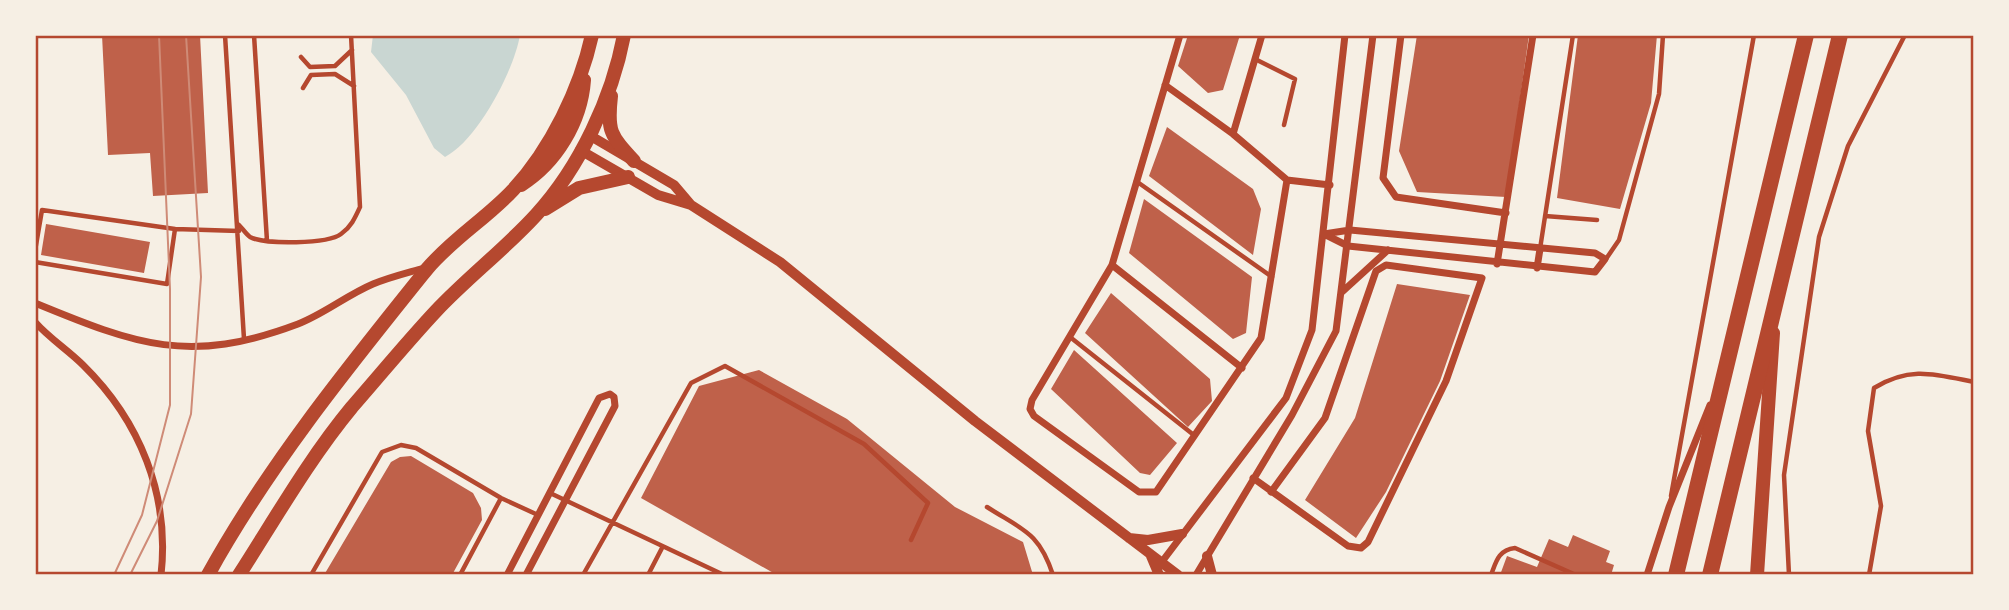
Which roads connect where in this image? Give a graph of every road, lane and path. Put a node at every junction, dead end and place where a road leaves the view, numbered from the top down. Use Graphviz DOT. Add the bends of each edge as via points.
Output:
graph roads {
  1 [pos="225,35"];
  2 [pos="254,35"];
  3 [pos="351,35"];
  4 [pos="592,35"];
  5 [pos="624,35"];
  6 [pos="1180,35"];
  7 [pos="1262,35"];
  8 [pos="1345,35"];
  9 [pos="1373,35"];
  10 [pos="1401,35"];
  11 [pos="1533,35"];
  12 [pos="1573,35"];
  13 [pos="1663,35"];
  14 [pos="1754,35"];
  15 [pos="1806,35"];
  16 [pos="1840,35"];
  17 [pos="1905,35"];
  18 [pos="352,49"];
  19 [pos="301,57"];
  20 [pos="1255,59"];
  21 [pos="585,67"];
  22 [pos="614,78"];
  23 [pos="1165,85"];
  24 [pos="355,86"];
  25 [pos="303,88"];
  26 [pos="1284,125"];
  27 [pos="1233,134"];
  28 [pos="569,135"];
  29 [pos="589,135"];
  30 [pos="580,150"];
  31 [pos="634,161"];
  32 [pos="628,177"];
  33 [pos="1135,180"];
  34 [pos="1287,180"];
  35 [pos="1330,185"];
  36 [pos="514,189"];
  37 [pos="691,205"];
  38 [pos="1506,213"];
  39 [pos="537,214"];
  40 [pos="1545,216"];
  41 [pos="1597,220"];
  42 [pos="239,228"];
  43 [pos="175,229"];
  44 [pos="1350,230"];
  45 [pos="1324,233"];
  46 [pos="267,241"];
  47 [pos="1500,244"];
  48 [pos="1348,246"];
  49 [pos="1540,249"];
  50 [pos="35,250"];
  51 [pos="1388,250"];
  52 [pos="1605,259"];
  53 [pos="35,262"];
  54 [pos="1497,264"];
  55 [pos="1112,265"];
  56 [pos="429,266"];
  57 [pos="1537,268"];
  58 [pos="1272,277"];
  59 [pos="1341,294"];
  60 [pos="35,303"];
  61 [pos="1774,318"];
  62 [pos="35,322"];
  63 [pos="1070,337"];
  64 [pos="244,340"];
  65 [pos="1730,355"];
  66 [pos="1242,368"];
  67 [pos="1974,382"];
  68 [pos="1195,436"];
  69 [pos="1254,478"];
  70 [pos="1271,492"];
  71 [pos="550,493"];
  72 [pos="501,498"];
  73 [pos="566,501"];
  74 [pos="987,507"];
  75 [pos="1668,507"];
  76 [pos="538,515"];
  77 [pos="1182,534"];
  78 [pos="1126,538"];
  79 [pos="911,540"];
  80 [pos="662,548"];
  81 [pos="1151,556"];
  82 [pos="1207,556"];
  83 [pos="1161,563"];
  84 [pos="161,575"];
  85 [pos="208,575"];
  86 [pos="239,575"];
  87 [pos="311,575"];
  88 [pos="460,575"];
  89 [pos="507,575"];
  90 [pos="526,575"];
  91 [pos="583,575"];
  92 [pos="648,575"];
  93 [pos="724,575"];
  94 [pos="1053,575"];
  95 [pos="1159,575"];
  96 [pos="1178,575"];
  97 [pos="1196,575"];
  98 [pos="1212,575"];
  99 [pos="1490,575"];
  100 [pos="1576,575"];
  101 [pos="1647,575"];
  102 [pos="1676,575"];
  103 [pos="1710,575"];
  104 [pos="1757,575"];
  105 [pos="1789,575"];
  106 [pos="1869,575"];
  1 -- 42 [label="lane"];
  2 -- 46 [label="lane"];
  3 -- 18 [label="lane"];
  4 -- 21 [label="main road"];
  5 -- 22 [label="main road"];
  6 -- 23 [label="street"];
  7 -- 20 [label="street"];
  8 -- 35 [label="street"];
  9 -- 44 [label="street"];
  10 -- 38 [label="street" via="1383,178 1388,189 1396,197"];
  11 -- 38 [label="street"];
  12 -- 40 [label="lane"];
  13 -- 52 [label="lane" via="1659,94 1619,240"];
  14 -- 75 [label="lane"];
  15 -- 65 [label="highway"];
  16 -- 61 [label="highway"];
  17 -- 105 [label="lane" via="1848,146 1819,237 1784,475"];
  18 -- 19 [label="lane" via="335,66 310,66"];
  18 -- 24 [label="lane"];
  20 -- 26 [label="lane" via="1295,79"];
  20 -- 27 [label="street"];
  21 -- 28 [label="main road"];
  21 -- 36 [label="main road" via="548,142"];
  22 -- 29 [label="main road"];
  22 -- 31 [label="main road" via="608,123 612,138"];
  23 -- 27 [label="street"];
  23 -- 33 [label="street"];
  24 -- 25 [label="lane" via="335,74 311,75"];
  24 -- 46 [label="lane" via="360,207 352,224 340,236 326,240"];
  27 -- 34 [label="street"];
  28 -- 29 [label="main road"];
  28 -- 30 [label="main road"];
  28 -- 36 [label="main road" via="538,175"];
  29 -- 30 [label="main road"];
  29 -- 31 [label="street"];
  30 -- 32 [label="street"];
  30 -- 39 [label="main road"];
  31 -- 37 [label="street" via="674,185"];
  32 -- 37 [label="street" via="658,195"];
  32 -- 39 [label="main road" via="579,188"];
  33 -- 55 [label="street"];
  33 -- 58 [label="lane"];
  34 -- 35 [label="street"];
  34 -- 58 [label="street"];
  35 -- 45 [label="street"];
  36 -- 56 [label="main road"];
  37 -- 78 [label="street" via="779,262"];
  38 -- 47 [label="street"];
  39 -- 86 [label="main road" via="437,310 350,410"];
  40 -- 41 [label="lane"];
  40 -- 49 [label="lane"];
  42 -- 43 [label="lane"];
  42 -- 46 [label="lane"];
  42 -- 64 [label="lane"];
  43 -- 50 [label="lane" via="42,210"];
  43 -- 53 [label="lane" via="167,284"];
  44 -- 45 [label="street"];
  44 -- 47 [label="street"];
  44 -- 48 [label="street"];
  45 -- 48 [label="street"];
  45 -- 77 [label="street" via="1312,330 1286,398"];
  47 -- 49 [label="street"];
  47 -- 54 [label="street"];
  48 -- 51 [label="street"];
  48 -- 59 [label="street"];
  49 -- 52 [label="street" via="1595,253"];
  49 -- 57 [label="street"];
  51 -- 54 [label="street"];
  51 -- 59 [label="street"];
  52 -- 57 [label="street" via="1595,272"];
  54 -- 57 [label="street"];
  55 -- 63 [label="street"];
  55 -- 66 [label="street"];
  56 -- 64 [label="street" via="372,284 299,324"];
  56 -- 85 [label="main road" via="235,525"];
  58 -- 66 [label="street" via="1261,338"];
  59 -- 69 [label="street" via="1336,331"];
  60 -- 64 [label="street" via="138,342 194,348"];
  61 -- 103 [label="highway"];
  61 -- 104 [label="main road"];
  62 -- 84 [label="street" via="82,363 131,421 156,488"];
  63 -- 68 [label="lane"];
  63 -- 68 [label="street" via="1032,400 1034,416 1146,494 1156,492"];
  65 -- 75 [label="street"];
  65 -- 102 [label="highway"];
  66 -- 68 [label="street"];
  67 -- 106 [label="lane" via="1927,373 1894,376 1874,388 1868,431 1881,506"];
  69 -- 70 [label="street"];
  69 -- 82 [label="street"];
  70 -- 70 [label="street" via="1348,546 1361,548 1368,542 1446,381 1482,278 1386,265 1376,271 1325,418"];
  71 -- 73 [label="lane"];
  71 -- 73 [label="street" via="599,398 610,394 615,406"];
  71 -- 76 [label="street"];
  72 -- 76 [label="lane"];
  72 -- 87 [label="lane" via="416,449 401,445 382,452"];
  72 -- 88 [label="lane"];
  73 -- 80 [label="lane"];
  73 -- 90 [label="street"];
  74 -- 94 [label="lane" via="1037,538"];
  75 -- 101 [label="street"];
  76 -- 89 [label="street"];
  77 -- 78 [label="street" via="1148,540"];
  77 -- 83 [label="street"];
  78 -- 81 [label="street"];
  79 -- 91 [label="lane" via="928,503 892,469 864,444 725,366 691,383"];
  80 -- 92 [label="lane"];
  80 -- 93 [label="lane"];
  81 -- 83 [label="street"];
  81 -- 95 [label="street"];
  82 -- 97 [label="street"];
  82 -- 98 [label="street"];
  83 -- 96 [label="street"];
  99 -- 100 [label="lane" via="1500,554 1515,548"];
}
